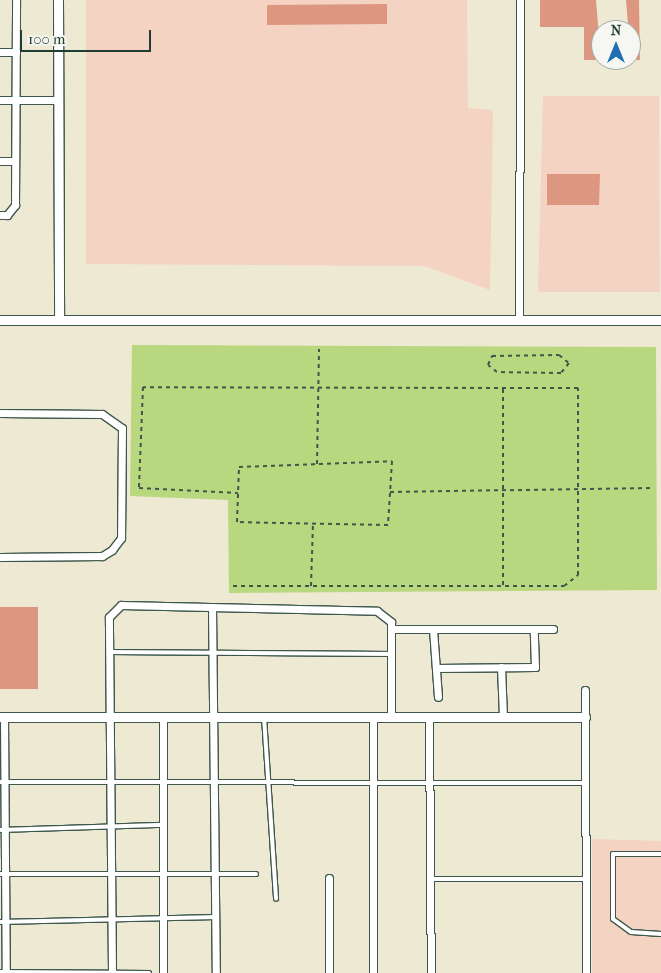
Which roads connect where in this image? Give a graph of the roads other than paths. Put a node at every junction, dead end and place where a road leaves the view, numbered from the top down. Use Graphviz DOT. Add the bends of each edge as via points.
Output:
graph roads {
  1 [pos="16,0"];
  2 [pos="58,0"];
  3 [pos="520,0"];
  4 [pos="0,52"];
  5 [pos="16,52"];
  6 [pos="0,100"];
  7 [pos="16,100"];
  8 [pos="58,100"];
  9 [pos="0,161"];
  10 [pos="15,161"];
  11 [pos="0,215"];
  12 [pos="59,319"];
  13 [pos="0,320"];
  14 [pos="519,320"];
  15 [pos="661,320"];
  16 [pos="0,413"];
  17 [pos="0,557"];
  18 [pos="212,607"];
  19 [pos="390,629"];
  20 [pos="433,629"];
  21 [pos="534,629"];
  22 [pos="553,629"];
  23 [pos="109,652"];
  24 [pos="215,653"];
  25 [pos="391,654"];
  26 [pos="501,667"];
  27 [pos="436,668"];
  28 [pos="585,690"];
  29 [pos="438,696"];
  30 [pos="2,717"];
  31 [pos="110,717"];
  32 [pos="163,717"];
  33 [pos="214,717"];
  34 [pos="264,717"];
  35 [pos="373,717"];
  36 [pos="391,717"];
  37 [pos="429,717"];
  38 [pos="503,717"];
  39 [pos="585,717"];
  40 [pos="269,779"];
  41 [pos="110,780"];
  42 [pos="164,780"];
  43 [pos="373,781"];
  44 [pos="2,782"];
  45 [pos="214,782"];
  46 [pos="585,783"];
  47 [pos="430,785"];
  48 [pos="165,825"];
  49 [pos="111,827"];
  50 [pos="2,830"];
  51 [pos="661,854"];
  52 [pos="2,874"];
  53 [pos="166,874"];
  54 [pos="215,874"];
  55 [pos="256,874"];
  56 [pos="111,875"];
  57 [pos="329,878"];
  58 [pos="430,878"];
  59 [pos="585,879"];
  60 [pos="276,899"];
  61 [pos="215,917"];
  62 [pos="165,920"];
  63 [pos="112,921"];
  64 [pos="3,922"];
  65 [pos="661,934"];
  66 [pos="4,972"];
  67 [pos="112,972"];
  68 [pos="149,973"];
  69 [pos="163,973"];
  70 [pos="216,973"];
  71 [pos="329,973"];
  72 [pos="374,973"];
  73 [pos="431,973"];
  74 [pos="586,973"];
  1 -- 5 [label="street"];
  2 -- 8 [label="street"];
  3 -- 14 [label="street"];
  4 -- 5 [label="street"];
  5 -- 7 [label="street"];
  6 -- 7 [label="street"];
  7 -- 8 [label="street"];
  7 -- 10 [label="street"];
  8 -- 12 [label="street"];
  9 -- 10 [label="street"];
  10 -- 11 [label="street" via="15,206 7,215"];
  12 -- 13 [label="street"];
  12 -- 14 [label="street"];
  14 -- 15 [label="street"];
  16 -- 17 [label="street" via="102,414 122,428 122,438 121,538 112,550 102,556"];
  18 -- 19 [label="street" via="377,611 390,622"];
  18 -- 23 [label="street" via="121,605 109,617"];
  18 -- 24 [label="street"];
  19 -- 20 [label="street"];
  19 -- 25 [label="street"];
  20 -- 21 [label="street"];
  20 -- 27 [label="street"];
  21 -- 22 [label="street"];
  21 -- 26 [label="street" via="535,667"];
  23 -- 24 [label="lane"];
  23 -- 31 [label="street"];
  24 -- 25 [label="lane"];
  24 -- 33 [label="street"];
  25 -- 36 [label="street"];
  26 -- 27 [label="street"];
  26 -- 38 [label="street"];
  27 -- 29 [label="street"];
  28 -- 39 [label="street"];
  30 -- 31 [label="street"];
  30 -- 44 [label="street"];
  31 -- 32 [label="street"];
  31 -- 41 [label="street"];
  32 -- 33 [label="street"];
  32 -- 42 [label="street"];
  33 -- 34 [label="street"];
  33 -- 45 [label="street"];
  34 -- 35 [label="street"];
  34 -- 40 [label="lane"];
  35 -- 36 [label="street"];
  35 -- 43 [label="street"];
  36 -- 37 [label="street"];
  37 -- 38 [label="street"];
  37 -- 47 [label="street"];
  38 -- 39 [label="street"];
  39 -- 46 [label="street"];
  40 -- 43 [label="lane"];
  40 -- 45 [label="lane"];
  40 -- 60 [label="lane"];
  41 -- 42 [label="lane"];
  41 -- 44 [label="lane"];
  41 -- 49 [label="street"];
  42 -- 45 [label="lane"];
  42 -- 48 [label="street"];
  43 -- 47 [label="lane"];
  43 -- 72 [label="street"];
  44 -- 50 [label="street"];
  45 -- 54 [label="street"];
  46 -- 47 [label="lane"];
  46 -- 59 [label="street"];
  47 -- 58 [label="street"];
  48 -- 49 [label="lane"];
  48 -- 53 [label="street"];
  49 -- 50 [label="lane"];
  49 -- 56 [label="street"];
  50 -- 52 [label="street"];
  51 -- 65 [label="lane" via="613,854 613,920 631,932"];
  52 -- 56 [label="lane"];
  52 -- 64 [label="street"];
  53 -- 54 [label="lane"];
  53 -- 56 [label="lane"];
  53 -- 62 [label="street"];
  54 -- 55 [label="lane"];
  54 -- 61 [label="street"];
  56 -- 63 [label="street"];
  57 -- 71 [label="street"];
  58 -- 59 [label="lane"];
  58 -- 73 [label="street"];
  59 -- 74 [label="street"];
  61 -- 62 [label="lane"];
  61 -- 70 [label="street"];
  62 -- 63 [label="lane"];
  62 -- 69 [label="street"];
  63 -- 64 [label="lane"];
  63 -- 67 [label="street"];
  64 -- 66 [label="street"];
  66 -- 67 [label="lane"];
  67 -- 68 [label="lane"];
}
